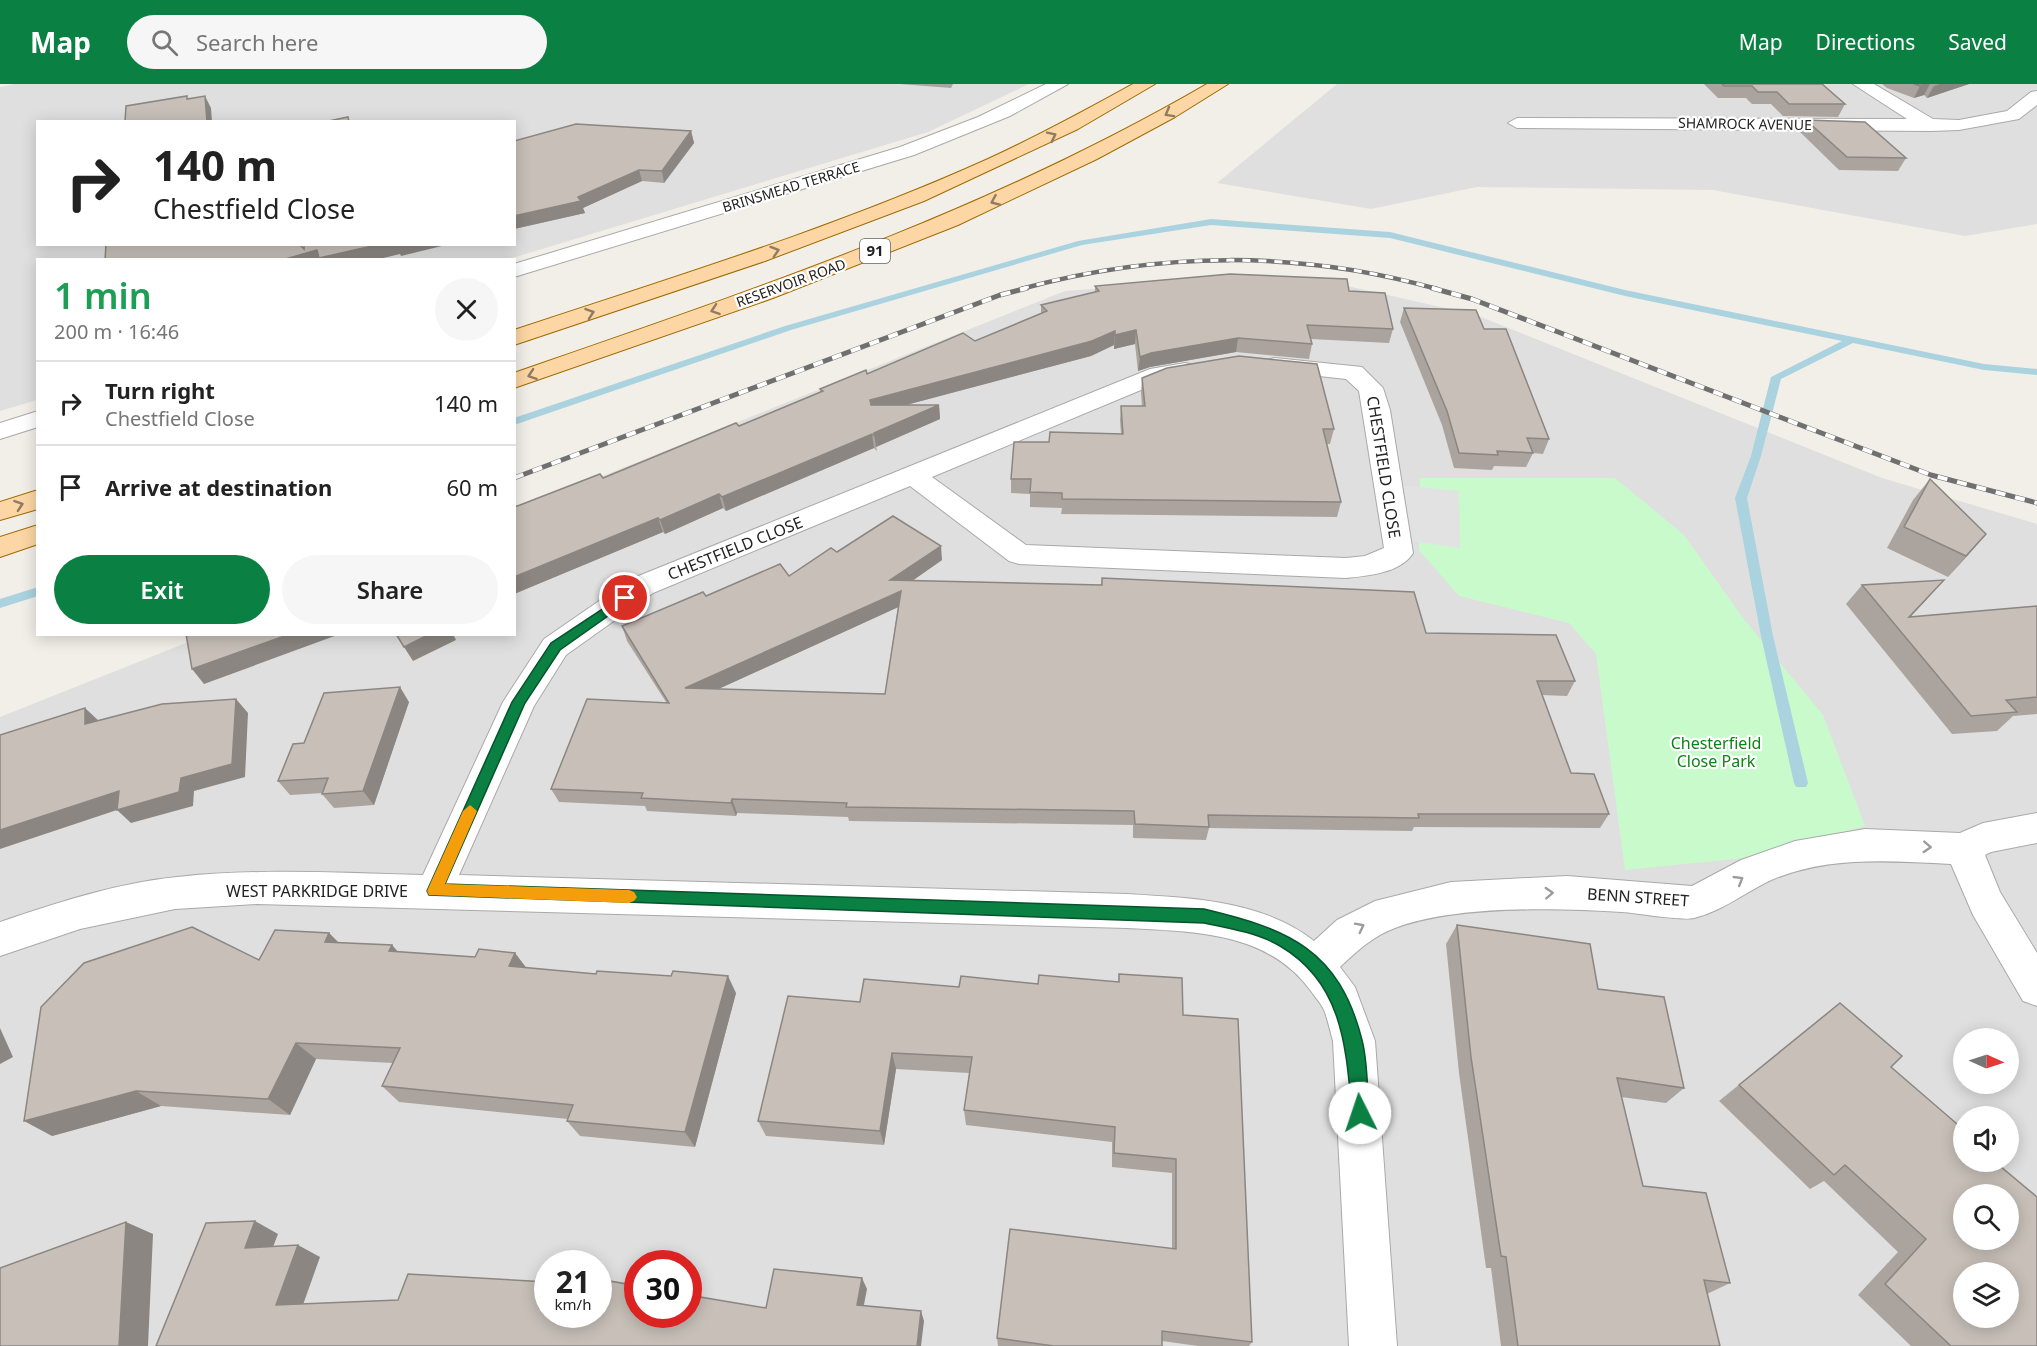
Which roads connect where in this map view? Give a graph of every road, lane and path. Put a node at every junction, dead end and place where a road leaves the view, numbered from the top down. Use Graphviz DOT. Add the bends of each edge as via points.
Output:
graph roads {
  1 [pos="1059,84"];
  2 [pos="1146,84"];
  3 [pos="1220,84"];
  4 [pos="1862,84"];
  5 [pos="2037,96"];
  6 [pos="1517,123"];
  7 [pos="1931,126"];
  8 [pos="516,270"];
  9 [pos="516,337"];
  10 [pos="1248,362"];
  11 [pos="1214,365"];
  12 [pos="516,380"];
  13 [pos="36,420"];
  14 [pos="0,431"];
  15 [pos="912,475"];
  16 [pos="36,500"];
  17 [pos="0,511"];
  18 [pos="36,535"];
  19 [pos="0,547"];
  20 [pos="36,550"];
  21 [pos="0,563"];
  22 [pos="2037,828"];
  23 [pos="1965,849"];
  24 [pos="434,891"];
  25 [pos="0,939"];
  26 [pos="1315,965"];
  27 [pos="2037,988"];
  28 [pos="1373,1346"];
  1 -- 8 [label="street, BRINSMEAD TERRACE" via="967,130 907,151"];
  9 -- 2 [label="main road, 91, one-way" via="794,245 909,200 1070,127"];
  3 -- 12 [label="main road, RESERVOIR ROAD / 91, one-way" via="1101,151 1010,195 808,278"];
  4 -- 7 [label="street"];
  5 -- 7 [label="street, SHAMROCK AVENUE" via="2013,116 2000,120"];
  6 -- 7 [label="street, SHAMROCK AVENUE"];
  10 -- 15 [label="street, CHESTFIELD CLOSE" via="1353,372 1371,388 1399,553 1369,566 1346,567 1019,554"];
  11 -- 15 [label="street, CHESTFIELD CLOSE" via="1159,374"];
  13 -- 14 [label="street"];
  15 -- 24 [label="street, CHESTFIELD CLOSE" via="642,586 555,647 519,702"];
  17 -- 16 [label="main road, one-way"];
  18 -- 19 [label="main road"];
  20 -- 21 [label="main road"];
  22 -- 23 [label="street, BENN STREET" via="1983,838"];
  26 -- 23 [label="street, BENN STREET, one-way" via="1351,932 1388,913 1451,898 1567,892 1692,902 1717,893 1754,871 1795,856 1865,844"];
  23 -- 27 [label="street" via="1985,902"];
  24 -- 25 [label="street, WEST PARKRIDGE DRIVE" via="257,888 176,893 80,912"];
  24 -- 26 [label="street, WEST PARKRIDGE DRIVE" via="1204,916 1285,940"];
  26 -- 28 [label="street, WEST PARKRIDGE DRIVE" via="1341,1000 1354,1041"];
}
